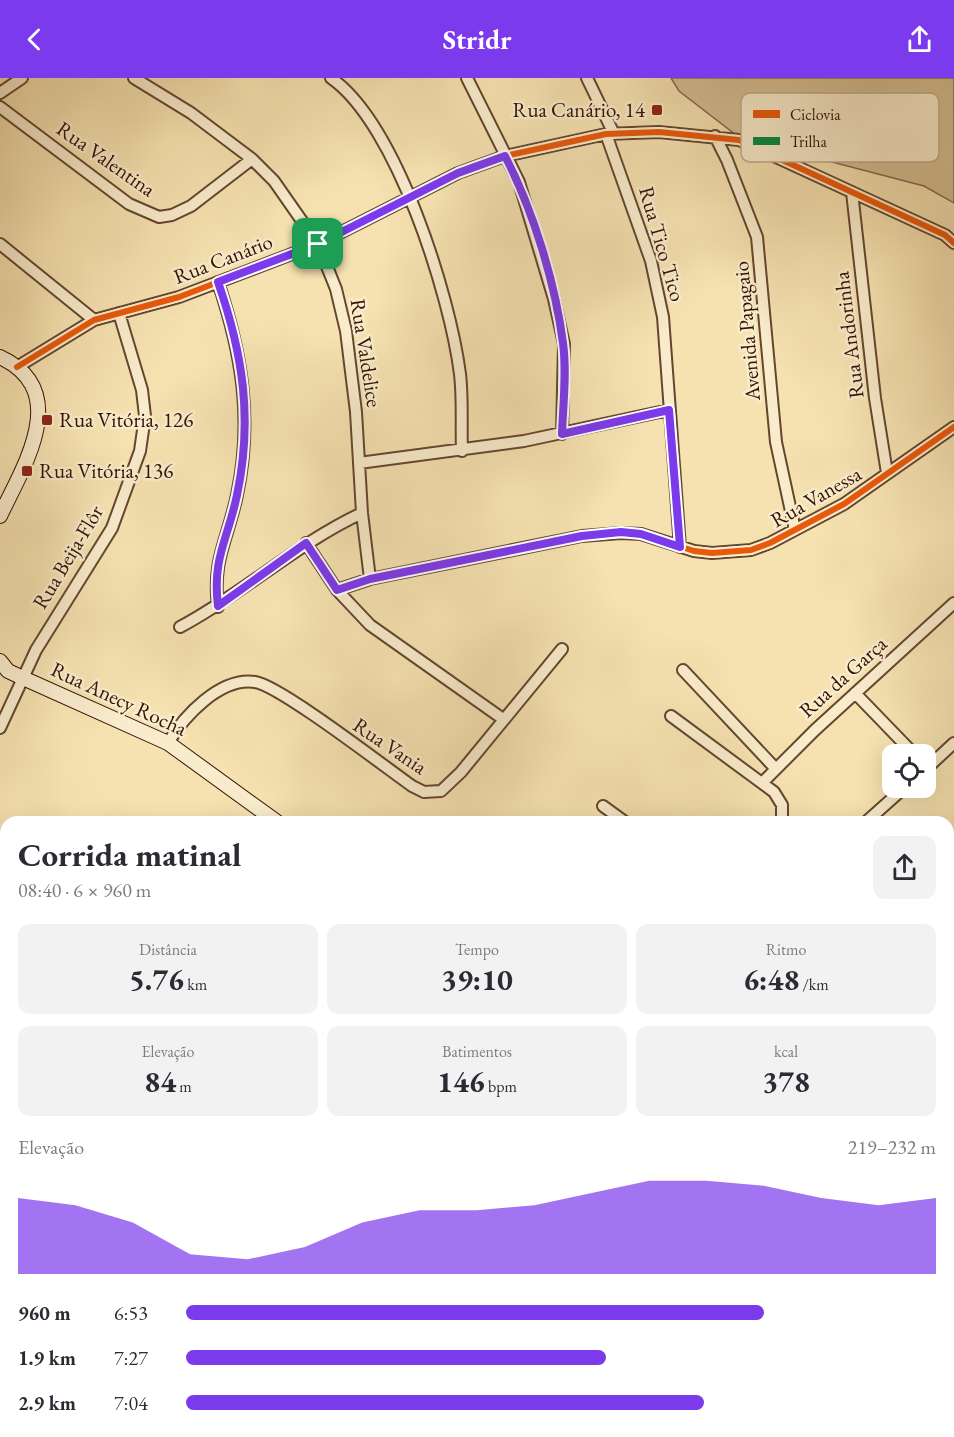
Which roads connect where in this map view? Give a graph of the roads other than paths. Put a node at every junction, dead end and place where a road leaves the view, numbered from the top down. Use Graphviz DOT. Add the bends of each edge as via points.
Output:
graph roads {
  1 [pos="22,78"];
  2 [pos="134,78"];
  3 [pos="331,78"];
  4 [pos="467,78"];
  5 [pos="587,78"];
  6 [pos="0,93"];
  7 [pos="0,107"];
  8 [pos="610,134"];
  9 [pos="714,136"];
  10 [pos="741,141"];
  11 [pos="505,156"];
  12 [pos="252,159"];
  13 [pos="788,162"];
  14 [pos="852,192"];
  15 [pos="407,197"];
  16 [pos="953,241"];
  17 [pos="0,243"];
  18 [pos="318,244"];
  19 [pos="218,282"];
  20 [pos="119,313"];
  21 [pos="94,320"];
  22 [pos="6,362"];
  23 [pos="669,410"];
  24 [pos="954,427"];
  25 [pos="562,434"];
  26 [pos="462,451"];
  27 [pos="359,463"];
  28 [pos="887,473"];
  29 [pos="362,513"];
  30 [pos="0,516"];
  31 [pos="795,530"];
  32 [pos="306,543"];
  33 [pos="680,547"];
  34 [pos="370,579"];
  35 [pos="337,590"];
  36 [pos="954,603"];
  37 [pos="218,606"];
  38 [pos="180,627"];
  39 [pos="562,649"];
  40 [pos="0,661"];
  41 [pos="683,670"];
  42 [pos="24,678"];
  43 [pos="855,693"];
  44 [pos="671,716"];
  45 [pos="502,719"];
  46 [pos="0,728"];
  47 [pos="168,743"];
  48 [pos="954,743"];
  49 [pos="904,744"];
  50 [pos="936,759"];
  51 [pos="775,768"];
  52 [pos="762,783"];
  53 [pos="893,798"];
  54 [pos="603,806"];
  55 [pos="269,816"];
  56 [pos="617,816"];
  57 [pos="781,816"];
  58 [pos="873,816"];
  1 -- 6 [label="street"];
  2 -- 12 [label="street, Rua Valdelice" via="191,113"];
  3 -- 15 [label="street" via="362,109 383,139"];
  4 -- 11 [label="street"];
  5 -- 8 [label="street, Rua Tico Tico"];
  7 -- 12 [label="street, Rua Valentina" via="129,204 159,217 191,206"];
  8 -- 9 [label="street, Rua Canário"];
  8 -- 11 [label="street, Rua Canário"];
  8 -- 23 [label="street, Rua Tico Tico" via="657,286 668,357"];
  9 -- 10 [label="street, Rua Canário"];
  9 -- 31 [label="street, Avenida Papagaio" via="757,237 776,442"];
  11 -- 15 [label="street, Rua Canário"];
  11 -- 25 [label="street" via="533,223 564,344"];
  12 -- 18 [label="street, Rua Valdelice" via="274,181"];
  13 -- 14 [label="street, Rua Canário"];
  14 -- 16 [label="street, Rua Canário"];
  14 -- 28 [label="street, Rua Andorinha"];
  15 -- 18 [label="street, Rua Canário"];
  15 -- 26 [label="street" via="427,242 453,336 460,376"];
  17 -- 21 [label="street"];
  18 -- 19 [label="street, Rua Canário"];
  18 -- 27 [label="street, Rua Valdelice" via="336,289 346,331"];
  19 -- 20 [label="street, Rua Canário"];
  19 -- 37 [label="street" via="238,343 246,426 237,496 216,571"];
  20 -- 21 [label="street, Rua Canário"];
  20 -- 42 [label="street, Rua Beija-Flôr" via="142,390 145,416 140,451 112,528 41,641"];
  21 -- 22 [label="street, Rua Canário"];
  22 -- 30 [label="street" via="26,377 37,403 39,429"];
  23 -- 25 [label="street"];
  23 -- 33 [label="street, Rua Tico Tico"];
  24 -- 28 [label="street, Rua Vanessa"];
  25 -- 26 [label="street"];
  26 -- 27 [label="street"];
  27 -- 29 [label="street, Rua Valdelice"];
  28 -- 31 [label="street, Rua Vanessa" via="844,504"];
  29 -- 32 [label="street"];
  29 -- 34 [label="street, Rua Valdelice"];
  31 -- 33 [label="street, Rua Vanessa" via="752,550 712,553"];
  32 -- 35 [label="street"];
  32 -- 37 [label="street"];
  33 -- 34 [label="street, Rua Vanessa" via="641,534 582,536"];
  34 -- 35 [label="street, Rua Vanessa"];
  35 -- 45 [label="street" via="370,625"];
  36 -- 43 [label="street, Rua da Garça"];
  37 -- 38 [label="street"];
  39 -- 45 [label="street, Rua Vania"];
  40 -- 42 [label="street, Rua Anecy Rocha" via="8,671"];
  41 -- 51 [label="street"];
  42 -- 46 [label="street, Rua Beija-Flôr"];
  42 -- 47 [label="street, Rua Anecy Rocha"];
  43 -- 49 [label="street"];
  43 -- 51 [label="street, Rua da Garça"];
  44 -- 52 [label="street"];
  45 -- 47 [label="street, Rua Vania" via="461,772 441,791 432,794 412,786 280,693 254,681 232,685 202,704 179,724"];
  47 -- 55 [label="street, Rua Anecy Rocha"];
  48 -- 50 [label="street"];
  51 -- 52 [label="street, Rua da Garça"];
  52 -- 57 [label="street" via="779,798"];
  53 -- 58 [label="street"];
  54 -- 56 [label="street"];
}
